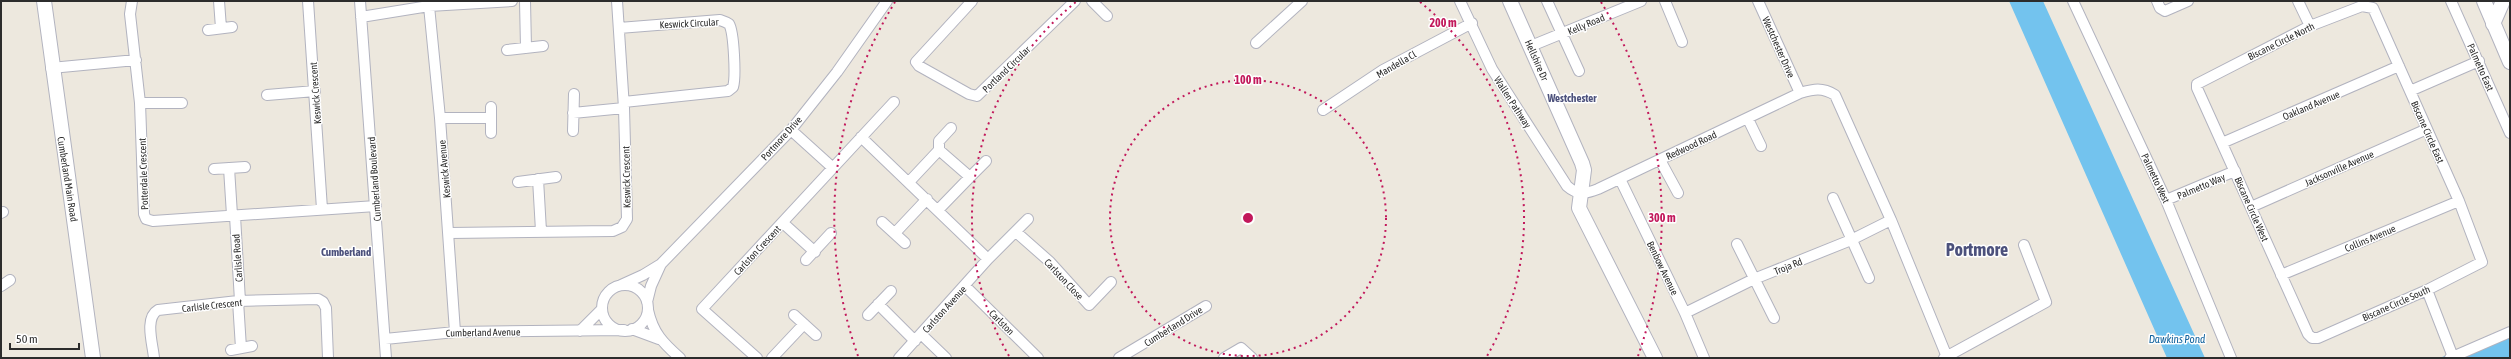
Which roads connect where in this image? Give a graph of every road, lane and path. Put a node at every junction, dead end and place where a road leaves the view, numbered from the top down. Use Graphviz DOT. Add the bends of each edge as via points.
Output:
graph roads {
  1 [pos="44,1"];
  2 [pos="132,1"];
  3 [pos="219,1"];
  4 [pos="308,1"];
  5 [pos="360,1"];
  6 [pos="512,1"];
  7 [pos="525,1"];
  8 [pos="617,1"];
  9 [pos="887,1"];
  10 [pos="972,1"];
  11 [pos="1075,1"];
  12 [pos="1092,1"];
  13 [pos="1302,1"];
  14 [pos="1460,1"];
  15 [pos="1510,1"];
  16 [pos="1546,1"];
  17 [pos="1641,1"];
  18 [pos="1665,1"];
  19 [pos="1758,1"];
  20 [pos="2073,1"];
  21 [pos="2157,1"];
  22 [pos="2188,1"];
  23 [pos="2298,1"];
  24 [pos="2451,1"];
  25 [pos="2484,1"];
  26 [pos="2503,1"];
  27 [pos="429,6"];
  28 [pos="2368,6"];
  29 [pos="1107,16"];
  30 [pos="361,17"];
  31 [pos="1472,22"];
  32 [pos="2493,24"];
  33 [pos="2310,26"];
  34 [pos="232,27"];
  35 [pos="221,28"];
  36 [pos="619,28"];
  37 [pos="208,30"];
  38 [pos="1561,35"];
  39 [pos="1682,42"];
  40 [pos="1256,43"];
  41 [pos="543,46"];
  42 [pos="1531,46"];
  43 [pos="526,48"];
  44 [pos="508,50"];
  45 [pos="136,60"];
  46 [pos="2479,62"];
  47 [pos="2510,62"];
  48 [pos="2399,66"];
  49 [pos="51,68"];
  50 [pos="1579,71"];
  51 [pos="2197,84"];
  52 [pos="315,91"];
  53 [pos="2410,91"];
  54 [pos="1800,93"];
  55 [pos="574,94"];
  56 [pos="267,95"];
  57 [pos="894,102"];
  58 [pos="140,103"];
  59 [pos="182,103"];
  60 [pos="624,105"];
  61 [pos="491,107"];
  62 [pos="1323,110"];
  63 [pos="573,112"];
  64 [pos="440,118"];
  65 [pos="491,118"];
  66 [pos="1748,119"];
  67 [pos="951,128"];
  68 [pos="2427,129"];
  69 [pos="791,130"];
  70 [pos="573,131"];
  71 [pos="2510,133"];
  72 [pos="491,134"];
  73 [pos="861,137"];
  74 [pos="2222,143"];
  75 [pos="1761,146"];
  76 [pos="939,150"];
  77 [pos="1660,160"];
  78 [pos="986,161"];
  79 [pos="245,167"];
  80 [pos="229,168"];
  81 [pos="833,168"];
  82 [pos="214,169"];
  83 [pos="2235,171"];
  84 [pos="556,177"];
  85 [pos="970,177"];
  86 [pos="538,179"];
  87 [pos="1620,179"];
  88 [pos="518,182"];
  89 [pos="908,182"];
  90 [pos="1580,193"];
  91 [pos="1678,193"];
  92 [pos="1833,198"];
  93 [pos="927,199"];
  94 [pos="2166,200"];
  95 [pos="2459,201"];
  96 [pos="376,206"];
  97 [pos="2251,207"];
  98 [pos="322,208"];
  99 [pos="938,210"];
  100 [pos="234,216"];
  101 [pos="1028,219"];
  102 [pos="1891,220"];
  103 [pos="882,222"];
  104 [pos="783,223"];
  105 [pos="541,231"];
  106 [pos="1016,232"];
  107 [pos="450,233"];
  108 [pos="832,233"];
  109 [pos="895,233"];
  110 [pos="1851,240"];
  111 [pos="905,243"];
  112 [pos="1737,244"];
  113 [pos="2024,245"];
  114 [pos="815,252"];
  115 [pos="988,259"];
  116 [pos="806,260"];
  117 [pos="2482,262"];
  118 [pos="661,264"];
  119 [pos="2281,274"];
  120 [pos="1869,278"];
  121 [pos="1754,279"];
  122 [pos="10,280"];
  123 [pos="1111,282"];
  124 [pos="621,285"];
  125 [pos="1,286"];
  126 [pos="965,286"];
  127 [pos="2427,290"];
  128 [pos="891,291"];
  129 [pos="239,301"];
  130 [pos="878,304"];
  131 [pos="647,306"];
  132 [pos="1206,306"];
  133 [pos="602,309"];
  134 [pos="1685,312"];
  135 [pos="794,315"];
  136 [pos="868,315"];
  137 [pos="1774,318"];
  138 [pos="804,324"];
  139 [pos="628,330"];
  140 [pos="580,331"];
  141 [pos="455,332"];
  142 [pos="2510,332"];
  143 [pos="2308,334"];
  144 [pos="816,335"];
  145 [pos="918,338"];
  146 [pos="385,339"];
  147 [pos="659,339"];
  148 [pos="241,348"];
  149 [pos="1131,355"];
  150 [pos="1945,357"];
  151 [pos="2452,357"];
  152 [pos="93,358"];
  153 [pos="154,358"];
  154 [pos="328,358"];
  155 [pos="386,358"];
  156 [pos="680,358"];
  157 [pos="757,358"];
  158 [pos="772,358"];
  159 [pos="899,358"];
  160 [pos="946,358"];
  161 [pos="1038,358"];
  162 [pos="1119,358"];
  163 [pos="1224,358"];
  164 [pos="1252,358"];
  165 [pos="1655,358"];
  166 [pos="1704,358"];
  167 [pos="2231,358"];
  1 -- 49 [label="street, Cumberland Main Road"];
  2 -- 45 [label="street, Potterdale Crescent" via="130,14"];
  3 -- 35 [label="street"];
  4 -- 52 [label="street, Keswick Crescent"];
  5 -- 30 [label="street, Cumberland Boulevard"];
  6 -- 27 [label="street"];
  7 -- 43 [label="street"];
  8 -- 36 [label="street, Keswick Crescent"];
  9 -- 69 [label="street, Portmore Drive" via="837,72"];
  10 -- 11 [label="street, Portland Circular" via="916,62 925,70 977,96"];
  12 -- 29 [label="street"];
  13 -- 40 [label="street"];
  14 -- 31 [label="street, Wallen Pathway"];
  15 -- 42 [label="street, Hellshire Dr"];
  16 -- 38 [label="street"];
  17 -- 38 [label="street, Kelly Road"];
  18 -- 39 [label="street"];
  19 -- 54 [label="street, Westchester Drive"];
  20 -- 94 [label="street, Palmetto West"];
  21 -- 22 [label="street" via="2162,10"];
  23 -- 33 [label="street"];
  24 -- 46 [label="street, Palmetto East"];
  25 -- 32 [label="street"];
  26 -- 32 [label="street"];
  27 -- 30 [label="street"];
  27 -- 64 [label="street, Keswick Avenue"];
  28 -- 33 [label="street, Biscane Circle North"];
  28 -- 48 [label="street, Biscane Circle East" via="2373,8"];
  30 -- 96 [label="street, Cumberland Boulevard"];
  31 -- 62 [label="street, Mandella Cl" via="1384,70"];
  31 -- 90 [label="street, Wallen Pathway" via="1492,69 1567,186 1572,191"];
  32 -- 47 [label="street"];
  33 -- 51 [label="street, Biscane Circle North"];
  34 -- 35 [label="street"];
  35 -- 37 [label="street"];
  36 -- 60 [label="street, Keswick Crescent"];
  36 -- 60 [label="street, Keswick Circular" via="720,20 726,22 731,30 735,78 733,87 728,91"];
  38 -- 42 [label="street, Kelly Road"];
  38 -- 50 [label="street"];
  41 -- 43 [label="street"];
  42 -- 90 [label="street, Hellshire Dr" via="1582,163 1584,170"];
  43 -- 44 [label="street"];
  45 -- 49 [label="street"];
  45 -- 58 [label="street, Potterdale Crescent"];
  46 -- 53 [label="street"];
  46 -- 71 [label="street, Palmetto East"];
  48 -- 53 [label="street, Biscane Circle East"];
  48 -- 74 [label="street, Oakland Avenue"];
  49 -- 152 [label="street, Cumberland Main Road"];
  51 -- 74 [label="street, Biscane Circle West"];
  52 -- 56 [label="street"];
  52 -- 98 [label="street, Keswick Crescent"];
  53 -- 68 [label="street, Biscane Circle East"];
  54 -- 66 [label="street, Redwood Road"];
  54 -- 102 [label="street, Redwood Road" via="1825,89 1835,96"];
  55 -- 63 [label="street"];
  57 -- 73 [label="street, Carlston Crescent"];
  58 -- 59 [label="street"];
  58 -- 100 [label="street, Potterdale Crescent" via="146,218 153,221"];
  60 -- 63 [label="street"];
  60 -- 105 [label="street, Keswick Crescent" via="627,219 622,227 613,231"];
  61 -- 65 [label="street"];
  63 -- 70 [label="street"];
  64 -- 65 [label="street"];
  64 -- 107 [label="street, Keswick Avenue"];
  65 -- 72 [label="street"];
  66 -- 75 [label="street"];
  66 -- 77 [label="street, Redwood Road"];
  67 -- 76 [label="street" via="939,141"];
  68 -- 95 [label="street, Biscane Circle East"];
  68 -- 97 [label="street, Jacksonville Avenue"];
  69 -- 81 [label="street"];
  69 -- 118 [label="street, Portmore Drive"];
  73 -- 81 [label="street, Carlston Crescent"];
  73 -- 89 [label="street"];
  74 -- 83 [label="street, Biscane Circle West"];
  76 -- 85 [label="street"];
  76 -- 89 [label="street"];
  77 -- 87 [label="street, Redwood Road"];
  77 -- 91 [label="street"];
  78 -- 85 [label="street"];
  79 -- 80 [label="street"];
  80 -- 82 [label="street"];
  80 -- 100 [label="street, Carlisle Road"];
  81 -- 104 [label="street, Carlston Crescent"];
  83 -- 94 [label="street, Palmetto Way"];
  83 -- 97 [label="street, Biscane Circle West"];
  84 -- 86 [label="street"];
  85 -- 99 [label="street"];
  86 -- 88 [label="street"];
  86 -- 105 [label="street"];
  87 -- 90 [label="street, Redwood Road" via="1587,193"];
  87 -- 134 [label="street, Benbow Avenue"];
  89 -- 93 [label="street"];
  90 -- 165 [label="street" via="1579,208"];
  92 -- 110 [label="street"];
  93 -- 99 [label="street"];
  93 -- 109 [label="street"];
  94 -- 167 [label="street, Palmetto West"];
  95 -- 117 [label="street, Biscane Circle East"];
  95 -- 119 [label="street, Collins Avenue"];
  96 -- 98 [label="street, Potterdale Crescent"];
  96 -- 146 [label="street, Cumberland Boulevard"];
  97 -- 119 [label="street, Biscane Circle West"];
  98 -- 100 [label="street, Potterdale Crescent"];
  99 -- 115 [label="street"];
  100 -- 129 [label="street, Carlisle Road"];
  101 -- 106 [label="street, Carlston Avenue"];
  102 -- 110 [label="street, Troja Rd"];
  102 -- 150 [label="street, Redwood Road"];
  103 -- 109 [label="street"];
  104 -- 114 [label="street"];
  104 -- 157 [label="street, Carlston Crescent" via="702,309"];
  105 -- 107 [label="street, Keswick Crescent"];
  106 -- 115 [label="street, Carlston Avenue"];
  106 -- 123 [label="street, Carlston Close" via="1050,262 1089,305"];
  107 -- 141 [label="street, Keswick Avenue"];
  108 -- 114 [label="street"];
  109 -- 111 [label="street"];
  110 -- 120 [label="street"];
  110 -- 121 [label="street, Troja Rd"];
  112 -- 121 [label="street"];
  113 -- 150 [label="street" via="2046,302"];
  114 -- 116 [label="street"];
  115 -- 126 [label="street, Carlston Avenue"];
  117 -- 127 [label="street, Biscane Circle South"];
  118 -- 124 [label="street, Portmore Drive" via="644,276"];
  118 -- 131 [label="street, Portmore Drive" via="651,286"];
  119 -- 143 [label="street, Biscane Circle West"];
  121 -- 134 [label="street, Troja Rd"];
  121 -- 137 [label="street"];
  122 -- 125 [label="street"];
  124 -- 131 [label="street" via="638,288"];
  124 -- 133 [label="street" via="607,293"];
  126 -- 145 [label="street, Carlston Avenue"];
  126 -- 161 [label="street, Carlston"];
  127 -- 143 [label="street, Biscane Circle South" via="2318,338 2312,338"];
  127 -- 151 [label="street"];
  128 -- 130 [label="street"];
  129 -- 148 [label="street, Carlisle Road"];
  129 -- 153 [label="street, Carlisle Crescent" via="156,312 150,321"];
  129 -- 154 [label="street, Carlisle Crescent" via="318,299 323,302 326,308"];
  130 -- 136 [label="street"];
  130 -- 145 [label="street"];
  131 -- 139 [label="street" via="640,325"];
  131 -- 147 [label="street, Cumberland Avenue" via="652,327"];
  132 -- 149 [label="street, Cumberland Drive"];
  133 -- 139 [label="street" via="609,324"];
  133 -- 140 [label="street"];
  134 -- 166 [label="street, Benbow Avenue"];
  135 -- 138 [label="street"];
  138 -- 144 [label="street"];
  138 -- 158 [label="street"];
  139 -- 140 [label="street, Cumberland Avenue"];
  139 -- 147 [label="street, Cumberland Avenue"];
  140 -- 141 [label="street, Cumberland Avenue"];
  141 -- 146 [label="street, Cumberland Avenue"];
  142 -- 151 [label="street"];
  145 -- 159 [label="street, Carlston Avenue"];
  145 -- 160 [label="street"];
  146 -- 155 [label="street, Cumberland Boulevard"];
  147 -- 156 [label="street, Cumberland Avenue"];
  149 -- 162 [label="street, Cumberland Drive"];
  163 -- 164 [label="street" via="1241,348"];
}
